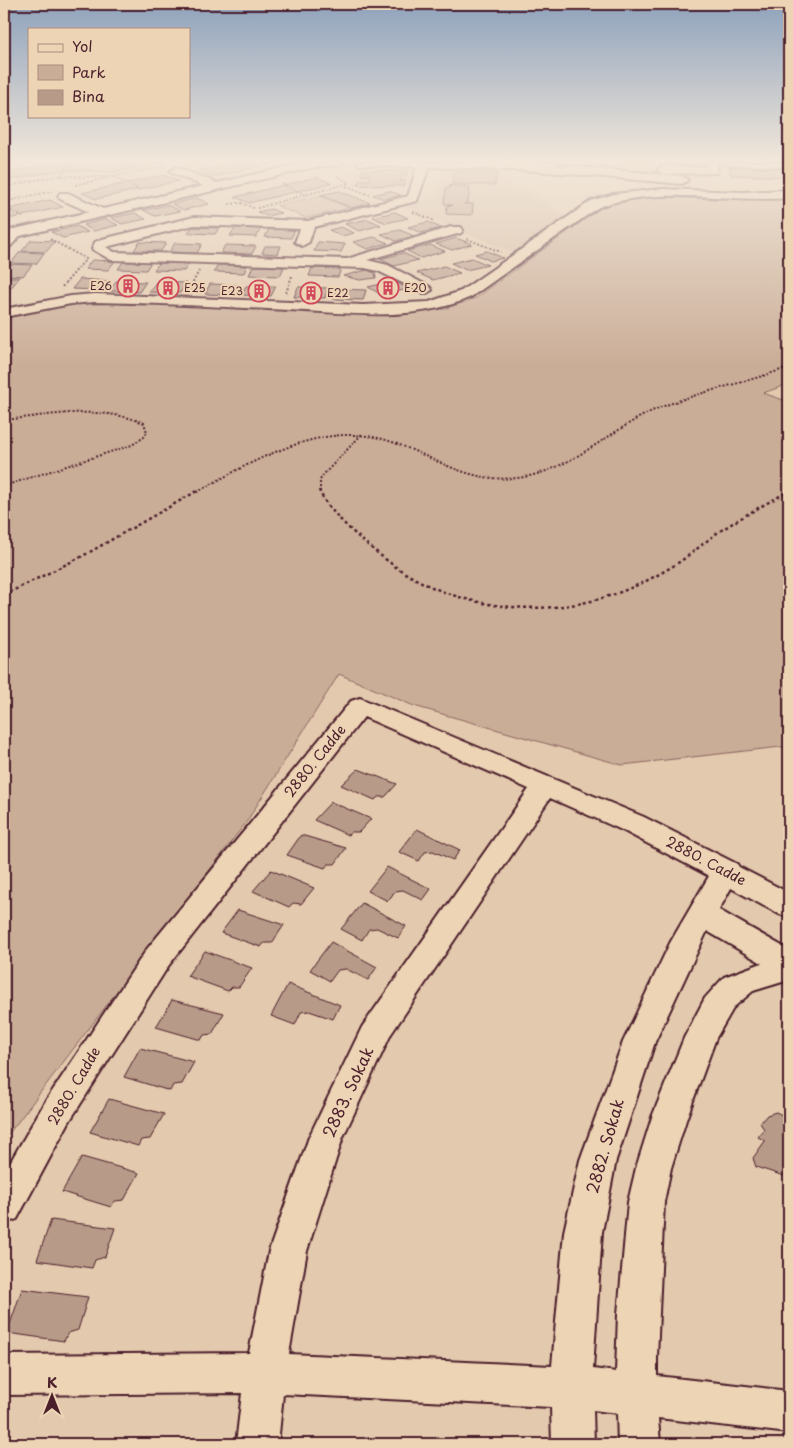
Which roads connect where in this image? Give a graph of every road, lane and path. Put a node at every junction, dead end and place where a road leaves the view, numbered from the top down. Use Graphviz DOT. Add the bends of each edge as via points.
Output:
graph roads {
  1 [pos="29,230"];
  2 [pos="33,230"];
  3 [pos="157,230"];
  4 [pos="306,230"];
  5 [pos="450,230"];
  6 [pos="558,230"];
  7 [pos="453,231"];
  8 [pos="9,233"];
  9 [pos="4,245"];
  10 [pos="296,261"];
  11 [pos="512,262"];
  12 [pos="349,263"];
  13 [pos="462,279"];
  14 [pos="47,305"];
  15 [pos="282,305"];
  16 [pos="350,308"];
  17 [pos="4,313"];
  18 [pos="789,367"];
  19 [pos="4,420"];
  20 [pos="362,434"];
  21 [pos="4,486"];
  22 [pos="789,491"];
  23 [pos="4,595"];
  24 [pos="545,785"];
  25 [pos="727,871"];
  26 [pos="789,906"];
  27 [pos="702,914"];
  28 [pos="789,964"];
  29 [pos="789,968"];
  30 [pos="4,1206"];
  31 [pos="265,1373"];
  32 [pos="4,1375"];
  33 [pos="572,1387"];
  34 [pos="636,1396"];
  35 [pos="789,1412"];
  36 [pos="257,1444"];
  37 [pos="573,1444"];
  38 [pos="640,1444"];
  1 -- 8 [label="street"];
  2 -- 14 [label="path" via="86,259"];
  3 -- 10 [label="street" via="107,242 99,249 111,256"];
  4 -- 10 [label="street"];
  5 -- 7 [label="path"];
  6 -- 11 [label="street"];
  7 -- 11 [label="path"];
  7 -- 12 [label="street" via="359,257"];
  8 -- 9 [label="street"];
  10 -- 12 [label="street"];
  10 -- 15 [label="path"];
  11 -- 13 [label="street"];
  11 -- 16 [label="street" via="466,294 442,303 403,309"];
  12 -- 16 [label="street" via="378,266 430,289"];
  14 -- 15 [label="street" via="102,298"];
  14 -- 17 [label="street"];
  15 -- 16 [label="street"];
  18 -- 20 [label="path" via="655,410 562,466 535,475 495,479 477,477 458,472 393,442"];
  19 -- 21 [label="path" via="114,414 130,416 144,423 146,432 132,445"];
  20 -- 22 [label="path" via="318,484 319,492 328,505 395,566 438,592 493,605 542,610 584,604 617,593 668,568 724,528"];
  20 -- 23 [label="path" via="343,433 298,444 177,502 127,532"];
  24 -- 25 [label="street, 2880. Cadde" via="634,824"];
  24 -- 30 [label="street, 2880. Cadde" via="360,706 158,957 62,1104"];
  24 -- 31 [label="street, 2883. Sokak" via="378,1027 326,1137 288,1251"];
  25 -- 26 [label="street, 2880. Cadde"];
  25 -- 27 [label="street, 2882. Sokak"];
  27 -- 28 [label="street"];
  27 -- 33 [label="street, 2882. Sokak" via="639,1042 598,1160 583,1232"];
  29 -- 34 [label="street" via="758,977 730,991 695,1050 667,1123 646,1201 637,1324"];
  31 -- 32 [label="street"];
  31 -- 33 [label="street"];
  31 -- 36 [label="street, 2883. Sokak"];
  33 -- 34 [label="street"];
  33 -- 37 [label="street, 2882. Sokak"];
  34 -- 35 [label="street"];
  34 -- 38 [label="street"];
}
